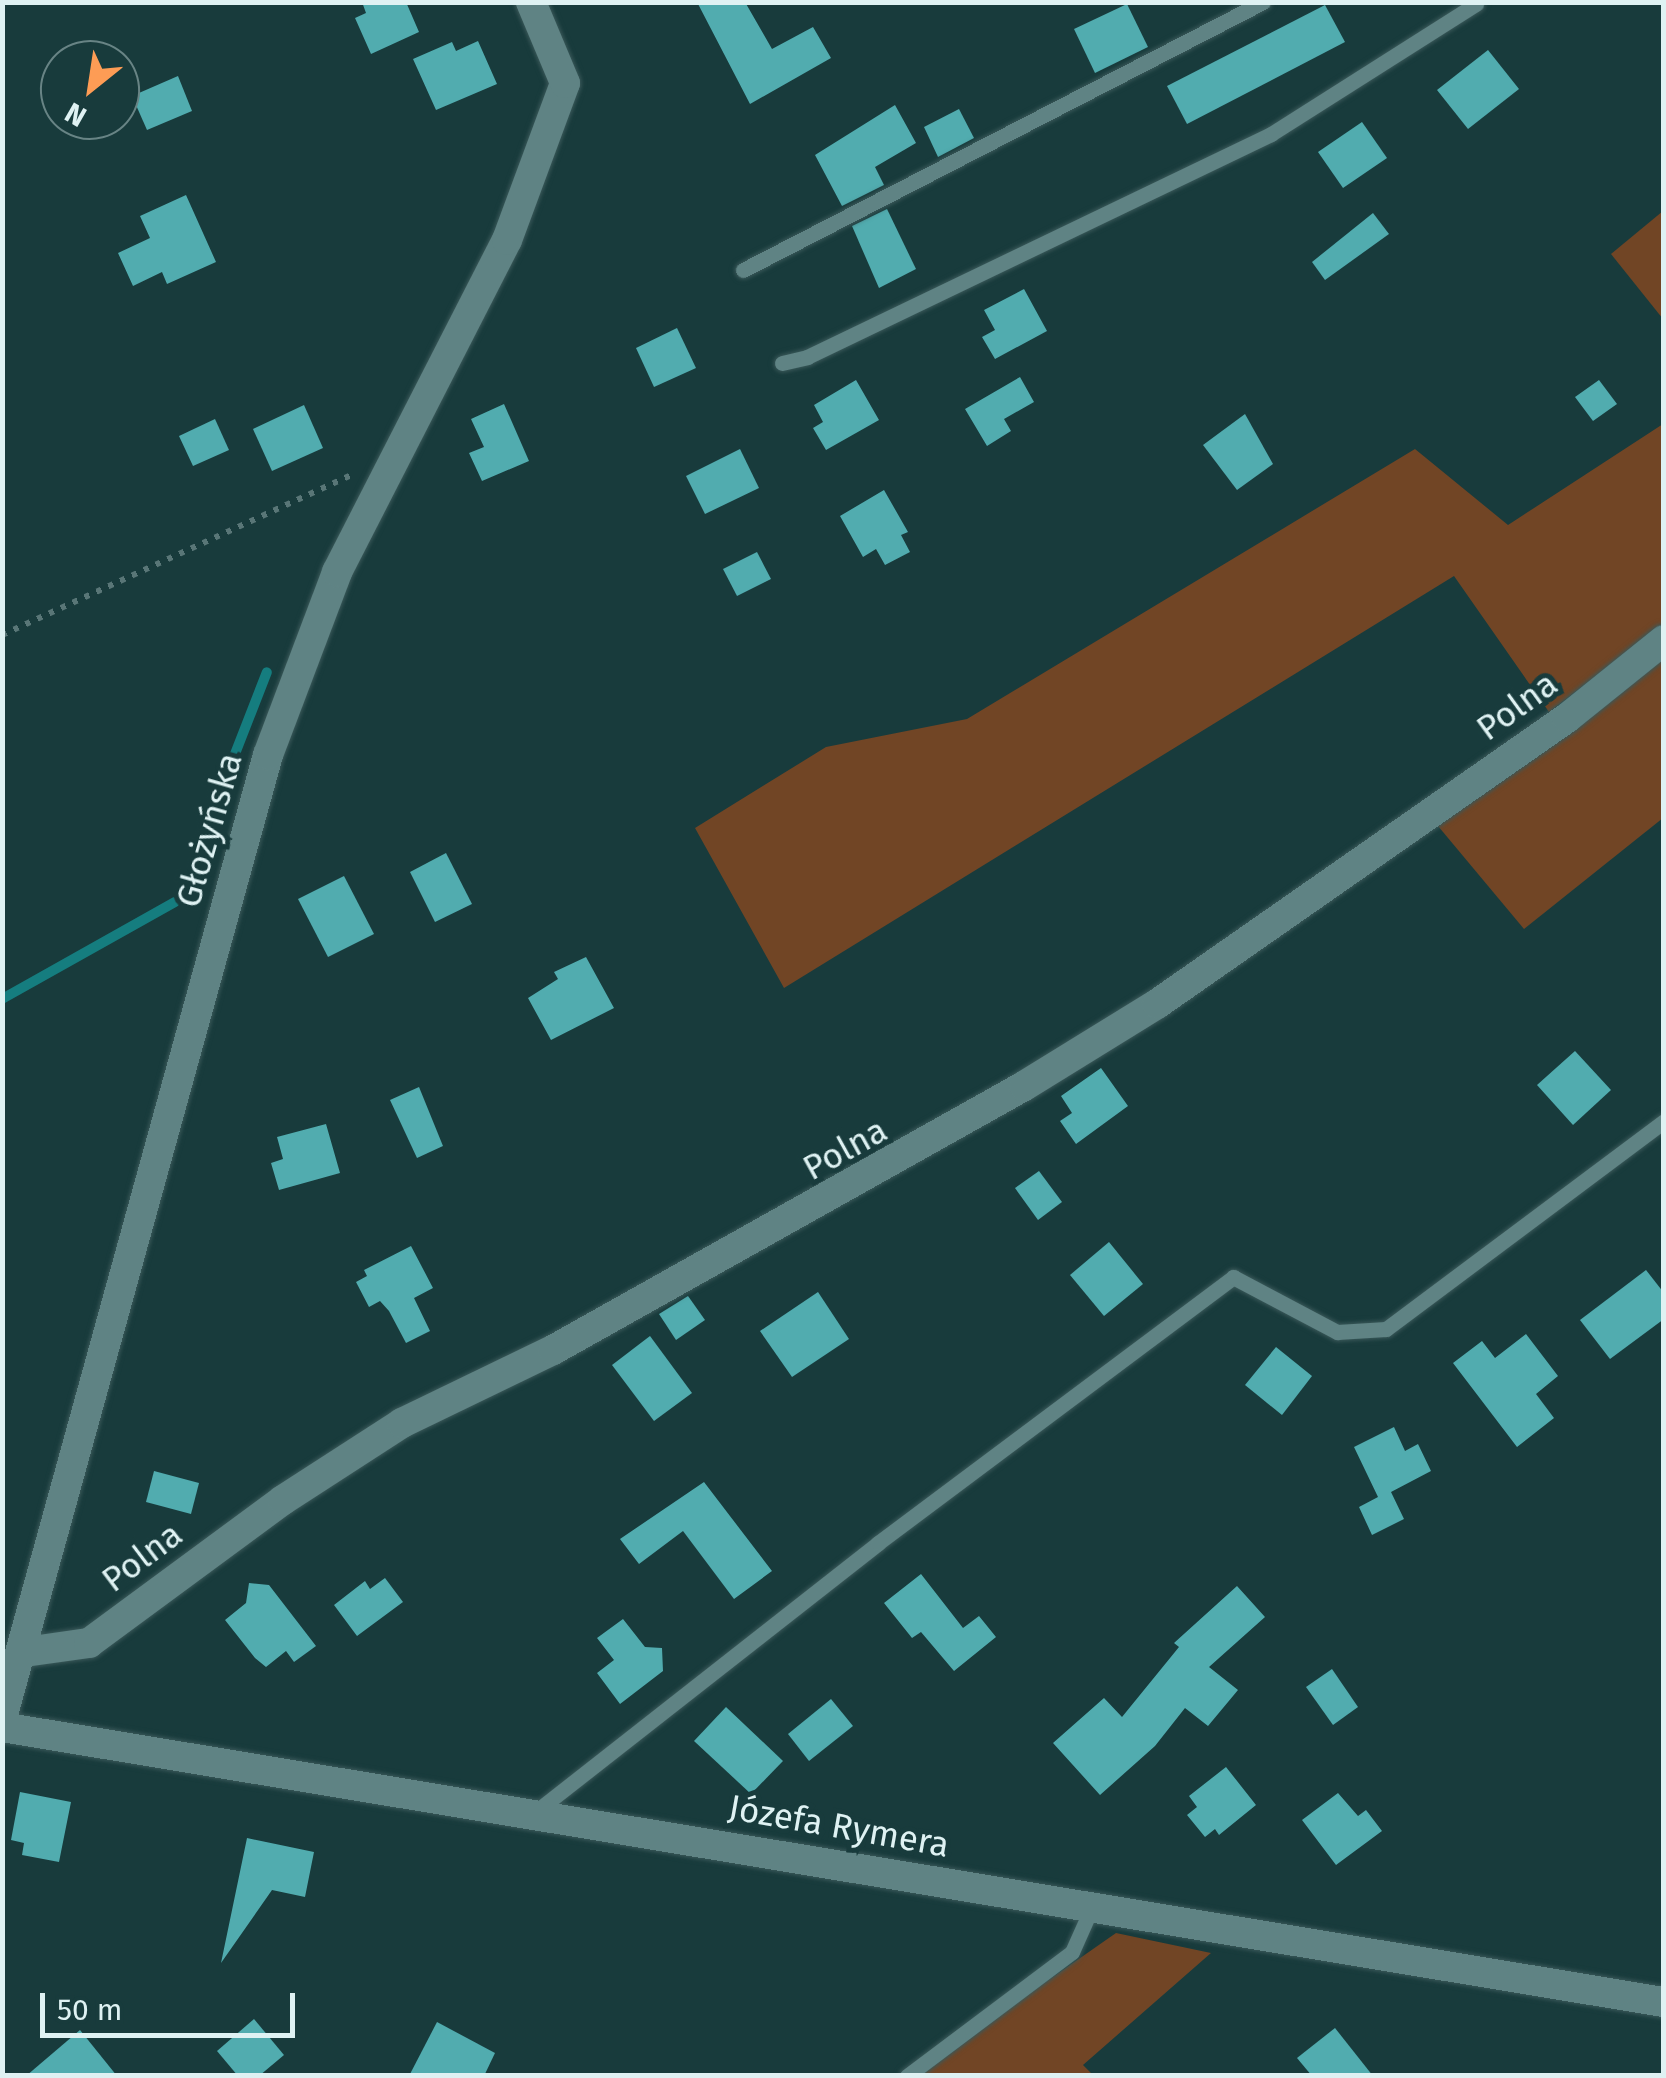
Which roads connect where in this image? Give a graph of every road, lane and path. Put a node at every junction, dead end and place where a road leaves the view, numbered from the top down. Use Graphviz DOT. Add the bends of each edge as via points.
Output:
graph roads {
  1 [pos="531,2"];
  2 [pos="1263,2"];
  3 [pos="1476,4"];
  4 [pos="744,270"];
  5 [pos="782,363"];
  6 [pos="401,453"];
  7 [pos="2,635"];
  8 [pos="1664,640"];
  9 [pos="1664,1121"];
  10 [pos="25,1652"];
  11 [pos="2,1718"];
  12 [pos="2,1728"];
  13 [pos="534,1813"];
  14 [pos="1092,1907"];
  15 [pos="1664,2002"];
  16 [pos="908,2076"];
  1 -- 6 [label="street, Głożyńska" via="565,83 507,240"];
  2 -- 4 [label="lane"];
  3 -- 5 [label="lane" via="1272,134 806,358"];
  6 -- 7 [label="path"];
  6 -- 10 [label="street, Głożyńska" via="336,572 268,755"];
  8 -- 10 [label="street, Polna" via="1567,718 1157,1004 1024,1086 553,1350 402,1423 282,1500 89,1643"];
  9 -- 13 [label="lane" via="1386,1329 1337,1332 1233,1277 893,1531"];
  10 -- 11 [label="street, Głożyńska"];
  12 -- 13 [label="street, Józefa Rymera"];
  13 -- 14 [label="street, Józefa Rymera"];
  14 -- 15 [label="street, Józefa Rymera"];
  14 -- 16 [label="lane" via="1072,1952"];
}
